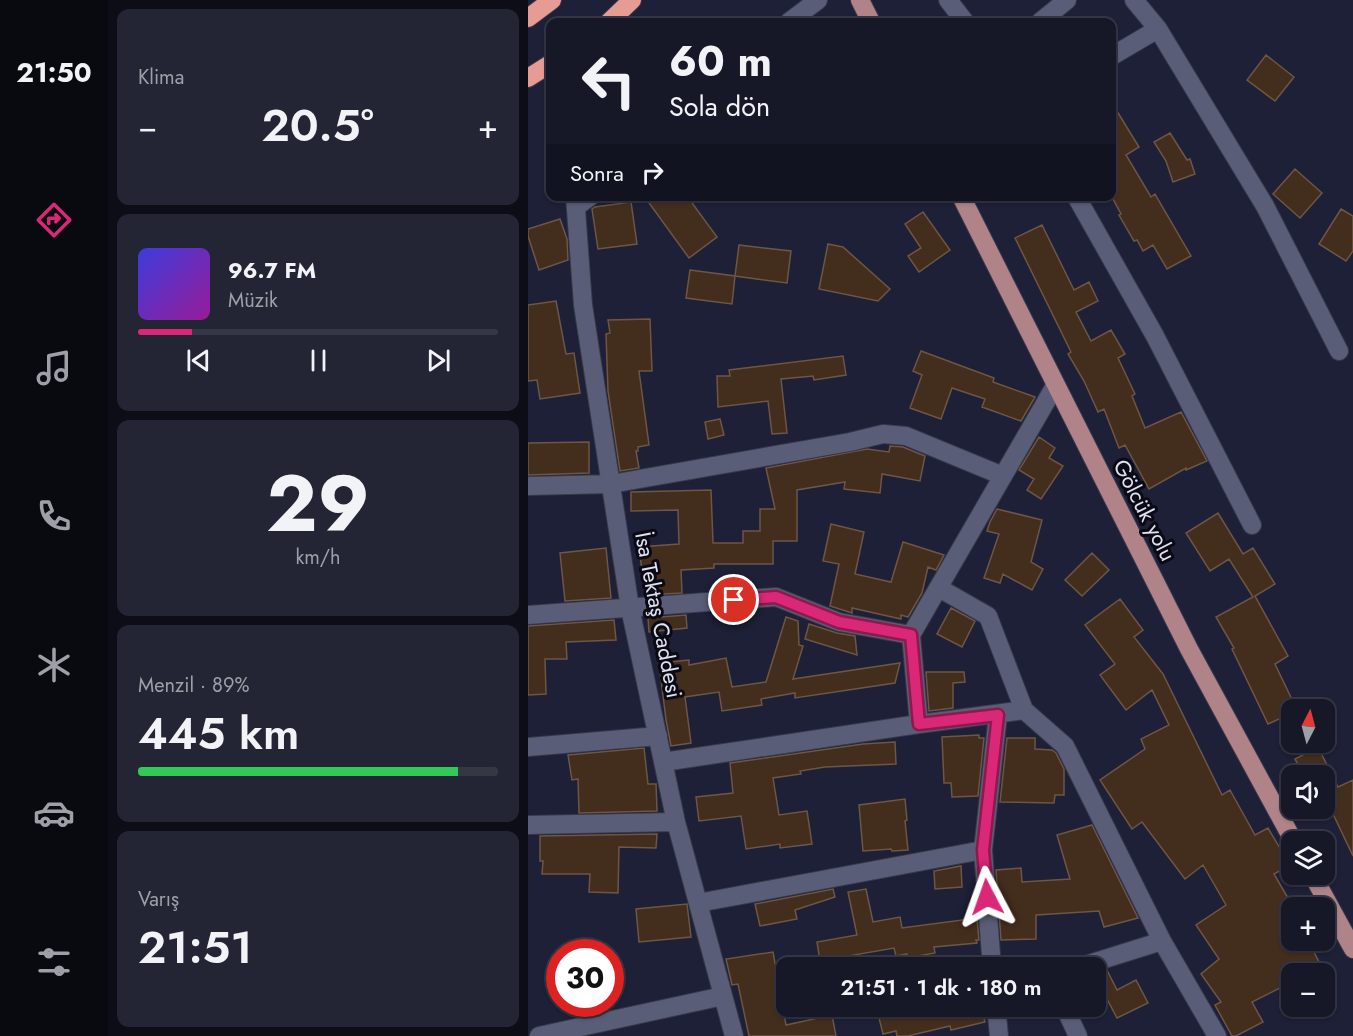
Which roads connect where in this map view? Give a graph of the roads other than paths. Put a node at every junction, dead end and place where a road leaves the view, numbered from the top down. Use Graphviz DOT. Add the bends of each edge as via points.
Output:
graph roads {
  1 [pos="551,0"];
  2 [pos="632,0"];
  3 [pos="818,0"];
  4 [pos="860,0"];
  5 [pos="948,0"];
  6 [pos="1067,0"];
  7 [pos="1134,0"];
  8 [pos="528,18"];
  9 [pos="613,18"];
  10 [pos="794,18"];
  11 [pos="869,18"];
  12 [pos="962,18"];
  13 [pos="1045,18"];
  14 [pos="1158,29"];
  15 [pos="1116,54"];
  16 [pos="546,66"];
  17 [pos="528,78"];
  18 [pos="963,201"];
  19 [pos="1079,201"];
  20 [pos="575,202"];
  21 [pos="1338,351"];
  22 [pos="1055,386"];
  23 [pos="1003,476"];
  24 [pos="611,484"];
  25 [pos="528,486"];
  26 [pos="1252,525"];
  27 [pos="939,588"];
  28 [pos="630,608"];
  29 [pos="528,615"];
  30 [pos="911,635"];
  31 [pos="1024,710"];
  32 [pos="998,715"];
  33 [pos="919,724"];
  34 [pos="658,736"];
  35 [pos="528,747"];
  36 [pos="663,762"];
  37 [pos="676,822"];
  38 [pos="528,825"];
  39 [pos="1288,831"];
  40 [pos="983,850"];
  41 [pos="1318,885"];
  42 [pos="698,903"];
  43 [pos="1162,941"];
  44 [pos="1353,949"];
  45 [pos="991,957"];
  46 [pos="1106,959"];
  47 [pos="723,996"];
  48 [pos="997,1017"];
  49 [pos="1069,1017"];
  50 [pos="539,1036"];
  51 [pos="734,1036"];
  52 [pos="999,1036"];
  53 [pos="1078,1036"];
  54 [pos="1217,1036"];
  1 -- 8 [label="highway"];
  2 -- 9 [label="highway"];
  3 -- 10 [label="street"];
  4 -- 11 [label="main road"];
  5 -- 12 [label="street"];
  6 -- 13 [label="street"];
  7 -- 14 [label="street"];
  14 -- 15 [label="street"];
  14 -- 21 [label="street" via="1266,206"];
  16 -- 17 [label="highway"];
  18 -- 22 [label="main road, Gölcük yolu"];
  19 -- 26 [label="street" via="1155,336"];
  20 -- 24 [label="street, İsa Tektaş Caddesi" via="583,305"];
  22 -- 23 [label="street"];
  22 -- 39 [label="main road, Gölcük yolu" via="1189,649"];
  23 -- 24 [label="street" via="906,436 883,434"];
  23 -- 27 [label="street"];
  24 -- 25 [label="street"];
  24 -- 28 [label="street, İsa Tektaş Caddesi"];
  27 -- 30 [label="street"];
  27 -- 31 [label="street" via="988,616"];
  28 -- 29 [label="street"];
  28 -- 30 [label="street" via="776,597 839,622"];
  28 -- 34 [label="street, İsa Tektaş Caddesi"];
  30 -- 33 [label="street"];
  31 -- 32 [label="street"];
  31 -- 43 [label="street" via="1065,746"];
  32 -- 33 [label="street"];
  32 -- 40 [label="street"];
  33 -- 36 [label="street"];
  34 -- 35 [label="street"];
  34 -- 36 [label="street, İsa Tektaş Caddesi"];
  36 -- 37 [label="street, İsa Tektaş Caddesi"];
  37 -- 38 [label="street"];
  37 -- 42 [label="street, İsa Tektaş Caddesi"];
  40 -- 42 [label="street"];
  40 -- 45 [label="street"];
  41 -- 44 [label="main road"];
  42 -- 47 [label="street, İsa Tektaş Caddesi"];
  43 -- 46 [label="street"];
  43 -- 54 [label="street"];
  47 -- 50 [label="street"];
  47 -- 51 [label="street, İsa Tektaş Caddesi"];
  48 -- 52 [label="street"];
  49 -- 53 [label="street"];
}
